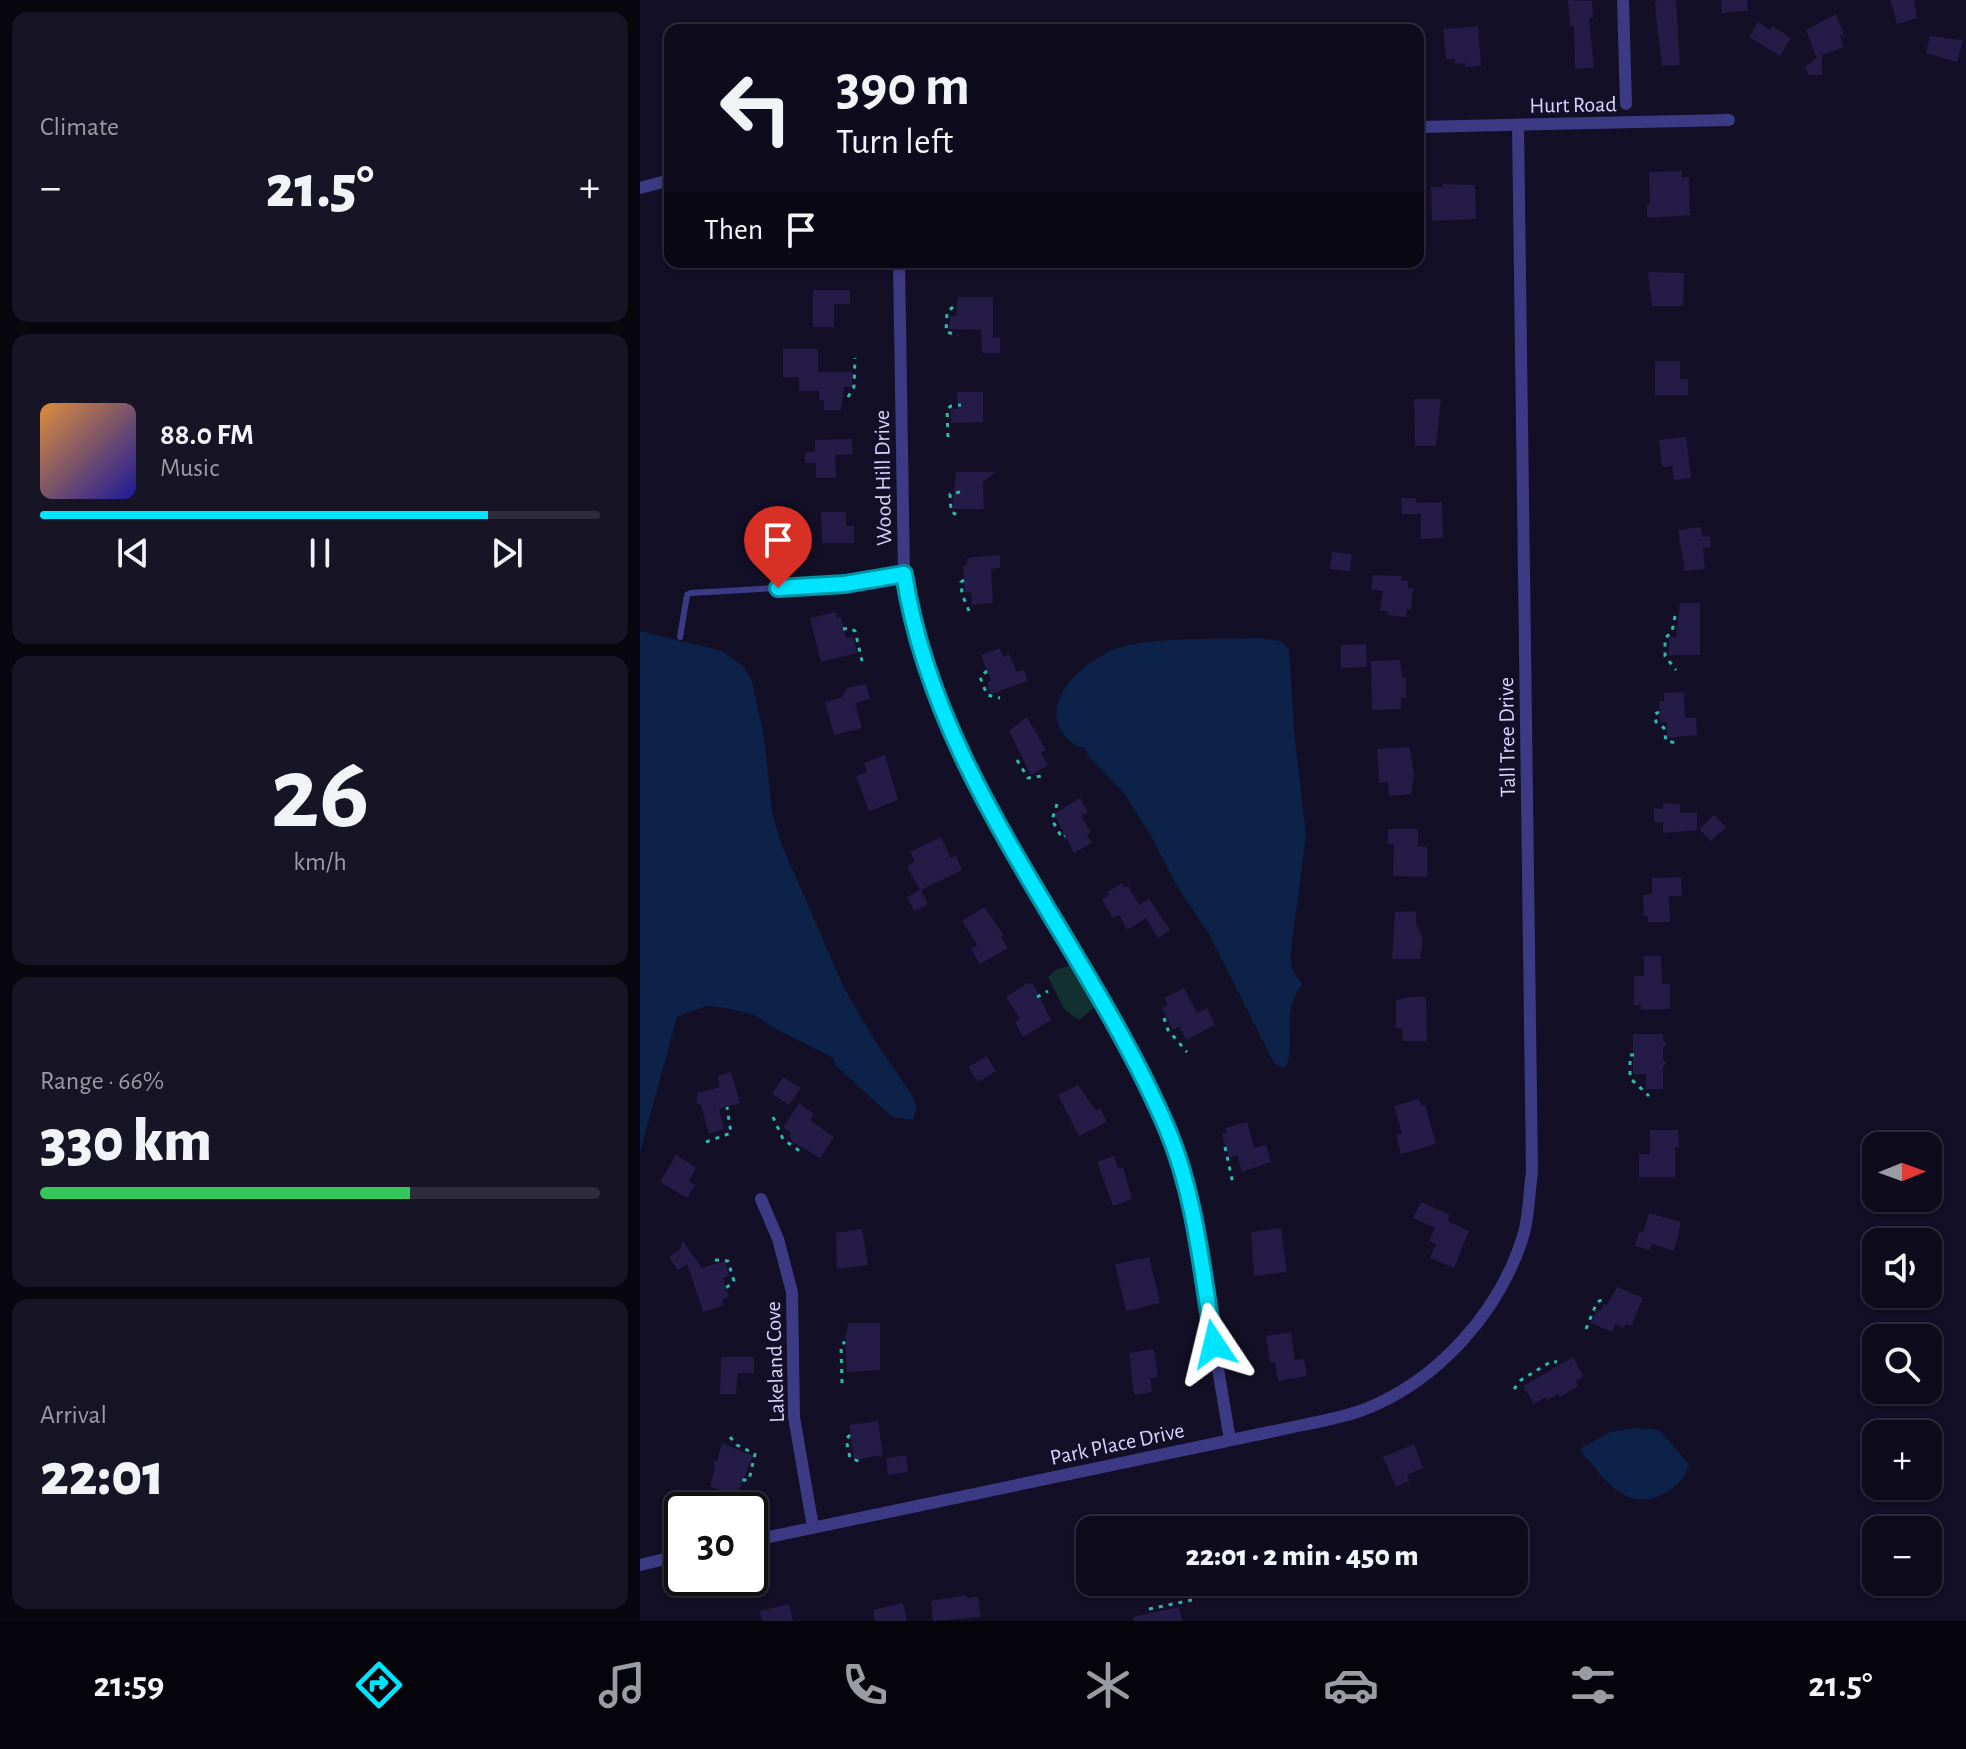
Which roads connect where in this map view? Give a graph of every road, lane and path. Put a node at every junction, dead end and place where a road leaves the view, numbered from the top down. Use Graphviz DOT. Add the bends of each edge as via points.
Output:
graph roads {
  1 [pos="1623,0"];
  2 [pos="1626,104"];
  3 [pos="1729,120"];
  4 [pos="1518,125"];
  5 [pos="1424,127"];
  6 [pos="664,182"];
  7 [pos="640,188"];
  8 [pos="899,268"];
  9 [pos="953,307"];
  10 [pos="958,335"];
  11 [pos="855,358"];
  12 [pos="848,397"];
  13 [pos="961,405"];
  14 [pos="948,437"];
  15 [pos="960,492"];
  16 [pos="960,516"];
  17 [pos="904,574"];
  18 [pos="964,580"];
  19 [pos="971,616"];
  20 [pos="1675,616"];
  21 [pos="843,629"];
  22 [pos="680,637"];
  23 [pos="862,661"];
  24 [pos="1676,670"];
  25 [pos="987,671"];
  26 [pos="1000,698"];
  27 [pos="1659,712"];
  28 [pos="1677,743"];
  29 [pos="1017,760"];
  30 [pos="1042,776"];
  31 [pos="1057,804"];
  32 [pos="1065,836"];
  33 [pos="1048,991"];
  34 [pos="1037,997"];
  35 [pos="1164,1018"];
  36 [pos="1187,1052"];
  37 [pos="1634,1055"];
  38 [pos="1649,1096"];
  39 [pos="727,1107"];
  40 [pos="773,1117"];
  41 [pos="706,1142"];
  42 [pos="1225,1147"];
  43 [pos="801,1152"];
  44 [pos="1233,1184"];
  45 [pos="761,1199"];
  46 [pos="715,1260"];
  47 [pos="726,1288"];
  48 [pos="1602,1300"];
  49 [pos="1586,1329"];
  50 [pos="1469,1334"];
  51 [pos="845,1342"];
  52 [pos="1557,1362"];
  53 [pos="842,1383"];
  54 [pos="1514,1389"];
  55 [pos="850,1435"];
  56 [pos="730,1437"];
  57 [pos="1230,1440"];
  58 [pos="861,1462"];
  59 [pos="739,1480"];
  60 [pos="813,1527"];
  61 [pos="768,1537"];
  62 [pos="664,1559"];
  63 [pos="640,1565"];
  64 [pos="1192,1600"];
  65 [pos="1149,1609"];
  1 -- 2 [label="street"];
  3 -- 4 [label="street, Hurt Road"];
  4 -- 5 [label="street, Hurt Road"];
  4 -- 50 [label="street, Tall Tree Drive" via="1532,1172 1524,1234 1496,1295"];
  6 -- 7 [label="street"];
  8 -- 17 [label="street, Wood Hill Drive"];
  9 -- 10 [label="path" via="947,312 946,332"];
  11 -- 12 [label="path" via="854,387"];
  13 -- 14 [label="path" via="947,409"];
  15 -- 16 [label="path" via="950,494 948,507"];
  17 -- 22 [label="lane" via="845,584 691,593"];
  17 -- 57 [label="street, Wood Hill Drive" via="933,684 960,750 1142,1076 1174,1147 1191,1209"];
  18 -- 19 [label="path" via="962,594"];
  20 -- 24 [label="path" via="1665,656"];
  21 -- 23 [label="path" via="855,631"];
  25 -- 26 [label="path" via="980,677 987,695"];
  27 -- 28 [label="path" via="1656,722 1664,728 1666,741"];
  29 -- 30 [label="path" via="1028,778"];
  31 -- 32 [label="path" via="1051,816"];
  33 -- 34 [label="path"];
  35 -- 36 [label="path"];
  37 -- 38 [label="path" via="1630,1078"];
  39 -- 41 [label="path" via="731,1133"];
  40 -- 43 [label="path" via="783,1139"];
  42 -- 44 [label="path"];
  45 -- 60 [label="street, Lakeland Cove" via="792,1292 794,1417"];
  46 -- 47 [label="path" via="728,1261 734,1281"];
  48 -- 49 [label="path"];
  50 -- 57 [label="street, Park Place Drive" via="1424,1374 1364,1409"];
  51 -- 53 [label="path"];
  52 -- 54 [label="path" via="1531,1373"];
  55 -- 58 [label="path" via="850,1458"];
  56 -- 59 [label="path" via="755,1454 749,1480"];
  57 -- 60 [label="street, Park Place Drive"];
  60 -- 61 [label="street, Park Place Drive"];
  62 -- 63 [label="street"];
  64 -- 65 [label="path"];
}
